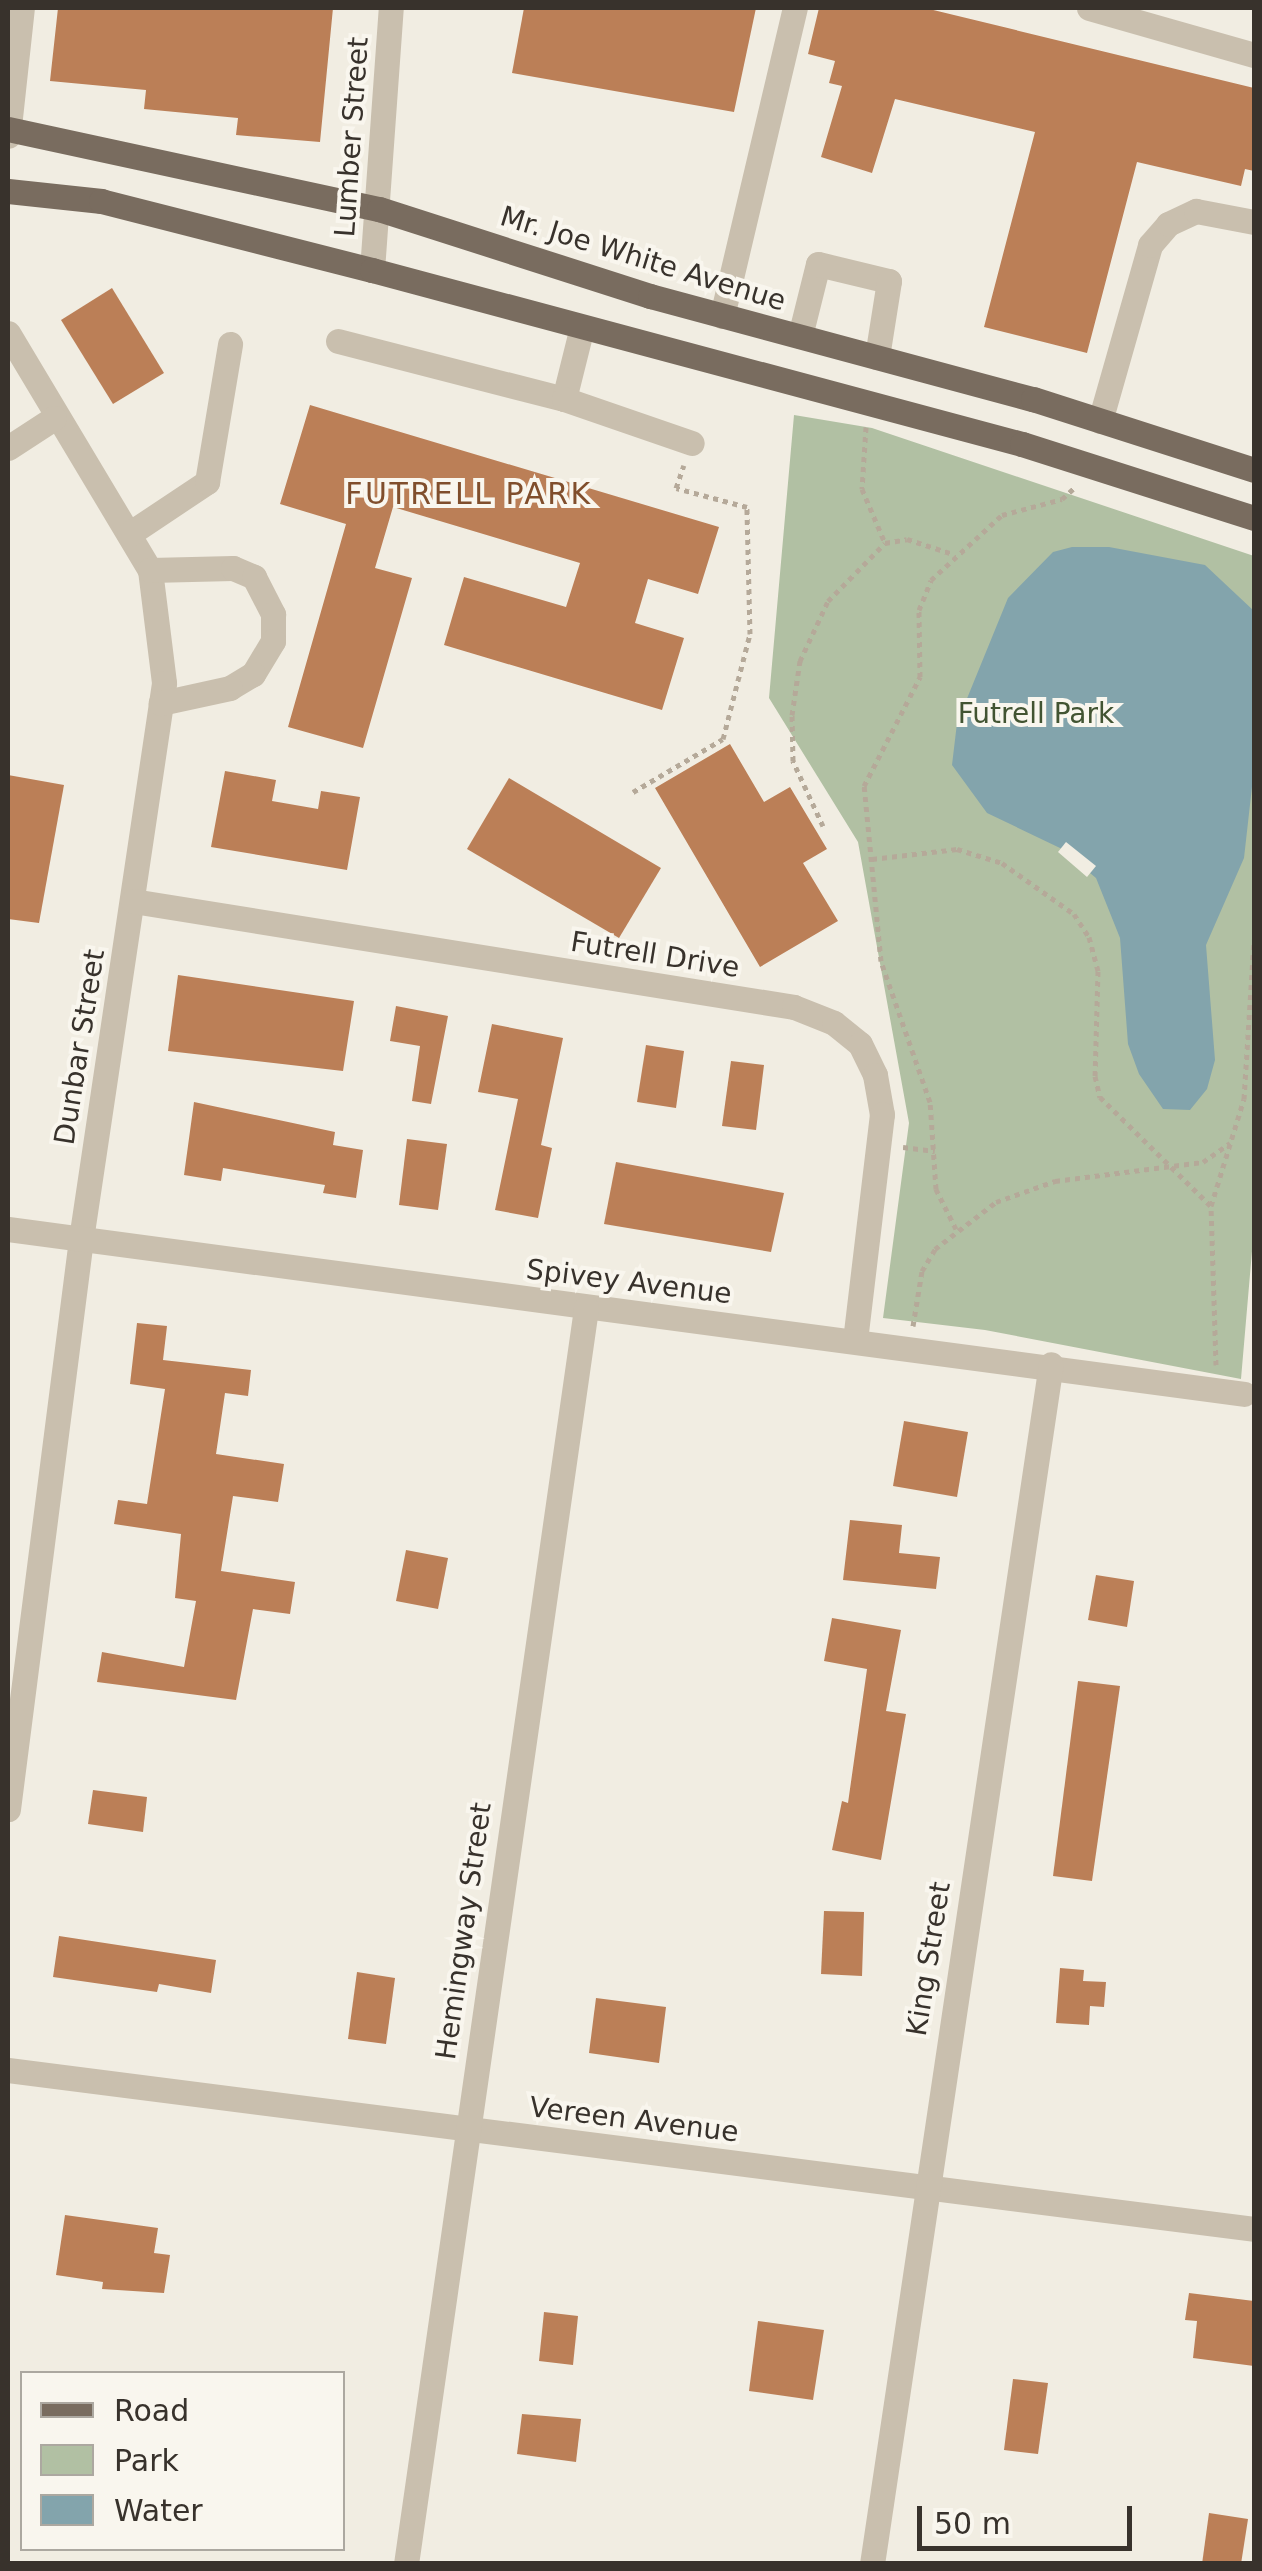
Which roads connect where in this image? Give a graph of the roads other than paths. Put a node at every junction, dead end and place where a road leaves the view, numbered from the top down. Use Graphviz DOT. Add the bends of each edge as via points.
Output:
graph roads {
  1 [pos="22,8"];
  2 [pos="391,8"];
  3 [pos="795,8"];
  4 [pos="1090,8"];
  5 [pos="1254,55"];
  6 [pos="8,132"];
  7 [pos="8,190"];
  8 [pos="379,208"];
  9 [pos="1254,222"];
  10 [pos="372,270"];
  11 [pos="722,316"];
  12 [pos="582,327"];
  13 [pos="8,333"];
  14 [pos="800,336"];
  15 [pos="338,341"];
  16 [pos="230,344"];
  17 [pos="877,358"];
  18 [pos="564,399"];
  19 [pos="54,418"];
  20 [pos="1100,421"];
  21 [pos="692,444"];
  22 [pos="8,448"];
  23 [pos="1254,470"];
  24 [pos="1254,518"];
  25 [pos="129,534"];
  26 [pos="150,570"];
  27 [pos="161,704"];
  28 [pos="132,901"];
  29 [pos="8,1229"];
  30 [pos="81,1239"];
  31 [pos="586,1308"];
  32 [pos="855,1340"];
  33 [pos="1050,1364"];
  34 [pos="1244,1394"];
  35 [pos="8,1809"];
  36 [pos="8,2070"];
  37 [pos="466,2131"];
  38 [pos="924,2185"];
  39 [pos="1254,2229"];
  40 [pos="406,2564"];
  41 [pos="872,2564"];
  1 -- 6 [label="street"];
  2 -- 8 [label="street, Lumber Street"];
  3 -- 11 [label="street"];
  4 -- 5 [label="street"];
  6 -- 8 [label="main road, Mr. Joe White Avenue"];
  7 -- 10 [label="main road" via="101,201"];
  8 -- 10 [label="street, Lumber Street"];
  8 -- 11 [label="main road, Mr. Joe White Avenue"];
  9 -- 20 [label="street" via="1196,211 1168,224 1150,245"];
  10 -- 12 [label="main road"];
  11 -- 14 [label="main road, Mr. Joe White Avenue"];
  12 -- 18 [label="street"];
  12 -- 24 [label="main road" via="1086,464"];
  13 -- 19 [label="street, Dunbar Street"];
  14 -- 17 [label="main road, Mr. Joe White Avenue"];
  14 -- 17 [label="street" via="818,264 889,280"];
  15 -- 18 [label="street"];
  16 -- 25 [label="street" via="207,482"];
  17 -- 20 [label="main road, Mr. Joe White Avenue"];
  18 -- 21 [label="street"];
  19 -- 22 [label="street"];
  19 -- 25 [label="street, Dunbar Street"];
  20 -- 23 [label="main road, Mr. Joe White Avenue"];
  25 -- 26 [label="street, Dunbar Street"];
  26 -- 27 [label="street, Dunbar Street"];
  26 -- 27 [label="street" via="233,568 254,577 273,614 273,641 253,674 230,688"];
  27 -- 28 [label="street, Dunbar Street"];
  28 -- 30 [label="street, Dunbar Street"];
  28 -- 32 [label="street, Futrell Drive" via="794,1007 834,1023 860,1044 875,1075 882,1114"];
  29 -- 30 [label="street, Spivey Avenue"];
  30 -- 31 [label="street, Spivey Avenue"];
  30 -- 35 [label="street, Dunbar Street"];
  31 -- 32 [label="street, Spivey Avenue"];
  31 -- 37 [label="street, Hemingway Street"];
  32 -- 33 [label="street, Spivey Avenue"];
  33 -- 34 [label="street, Spivey Avenue"];
  33 -- 38 [label="street, King Street"];
  36 -- 37 [label="street, Vereen Avenue"];
  37 -- 38 [label="street, Vereen Avenue"];
  37 -- 40 [label="street, Hemingway Street"];
  38 -- 39 [label="street, Vereen Avenue"];
  38 -- 41 [label="street, King Street"];
}
